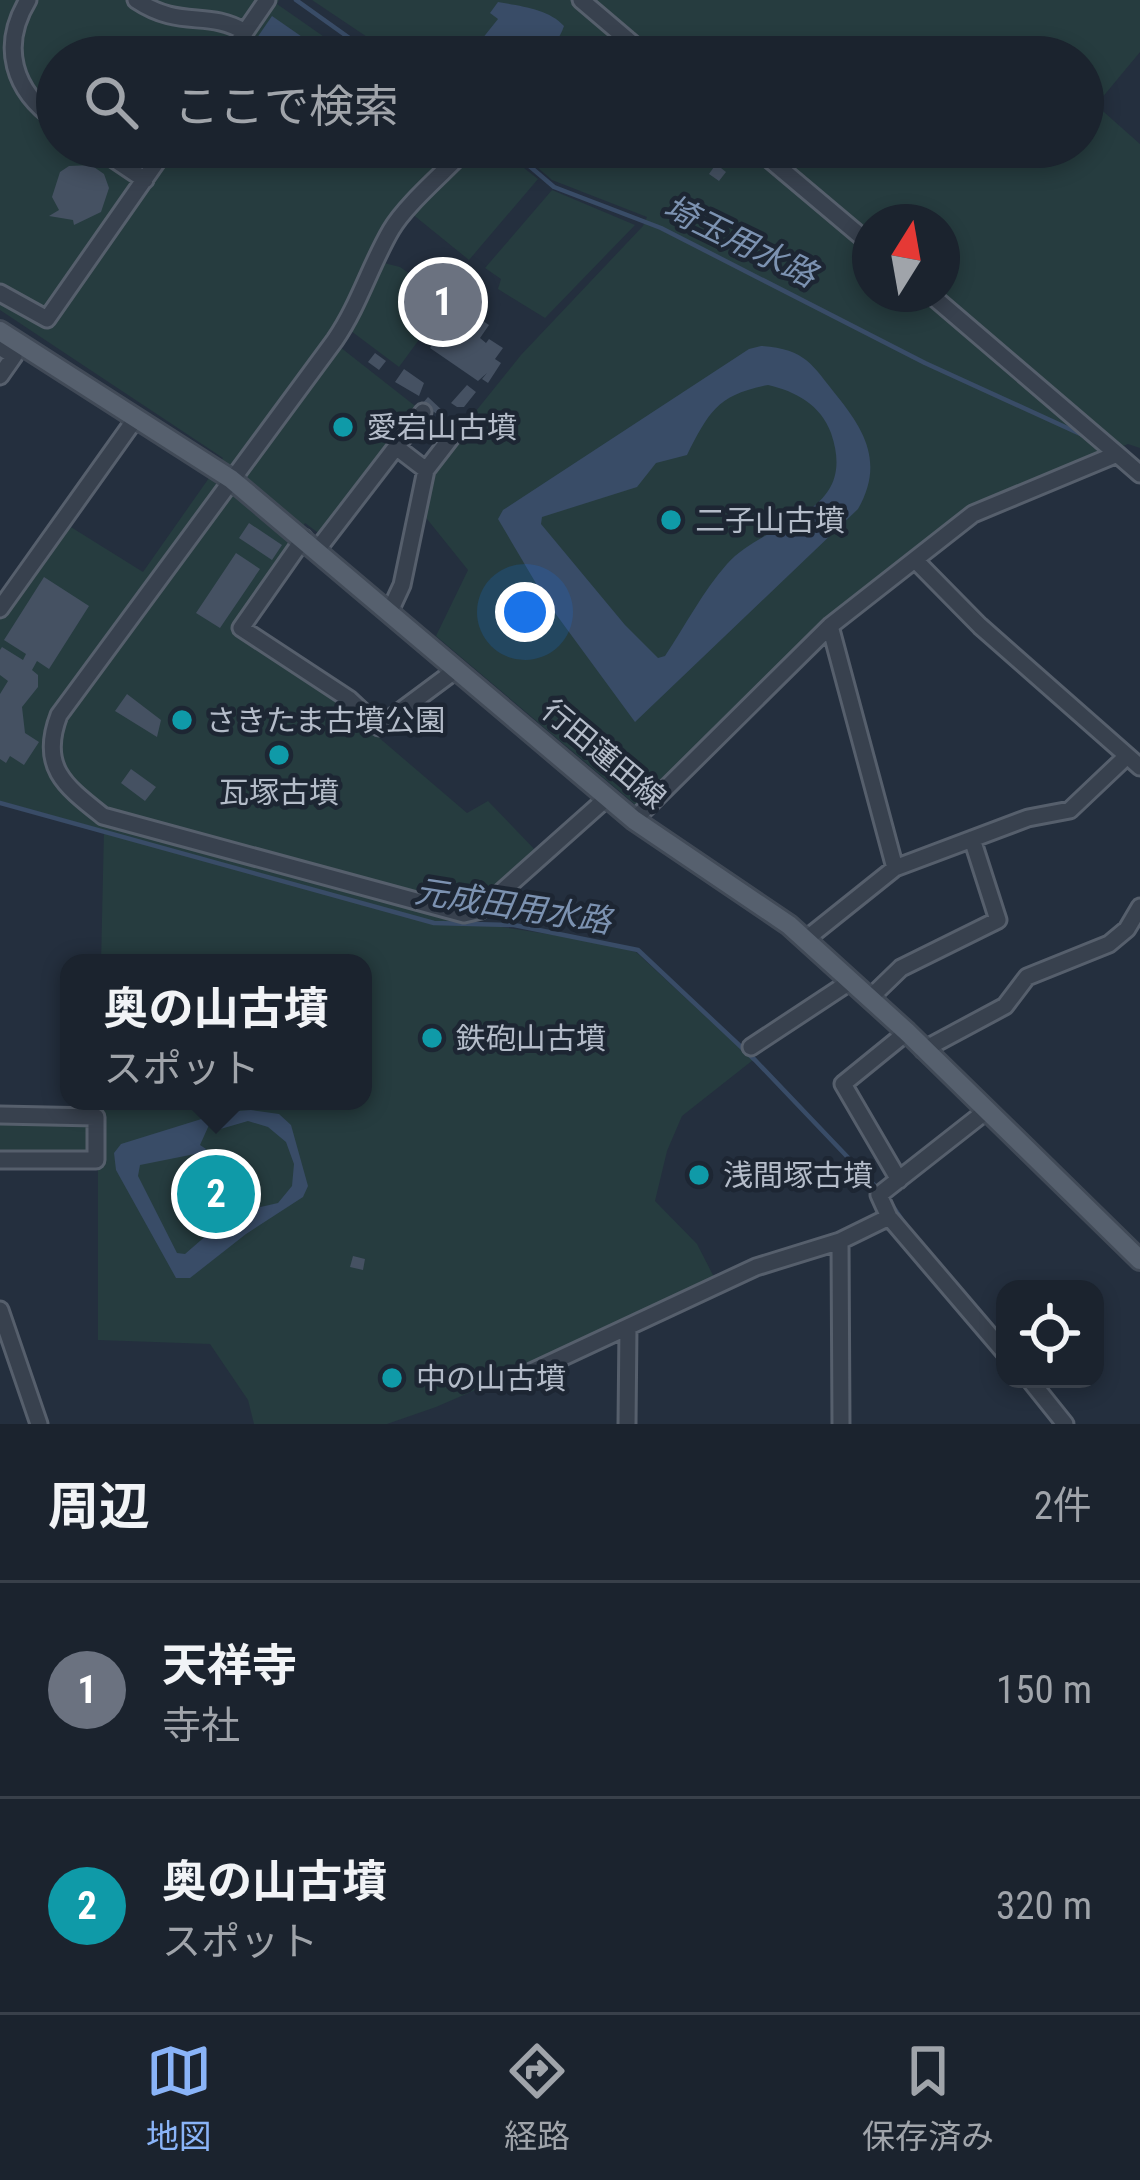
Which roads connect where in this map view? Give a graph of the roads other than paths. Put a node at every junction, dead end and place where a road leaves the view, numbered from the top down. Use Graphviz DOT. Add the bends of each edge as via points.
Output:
graph roads {
  1 [pos="28,0"];
  2 [pos="136,0"];
  3 [pos="267,0"];
  4 [pos="581,0"];
  5 [pos="245,32"];
  6 [pos="242,36"];
  7 [pos="623,36"];
  8 [pos="36,102"];
  9 [pos="127,168"];
  10 [pos="153,168"];
  11 [pos="447,168"];
  12 [pos="780,168"];
  13 [pos="145,180"];
  14 [pos="852,229"];
  15 [pos="0,293"];
  16 [pos="951,312"];
  17 [pos="0,331"];
  18 [pos="0,347"];
  19 [pos="0,376"];
  20 [pos="424,412"];
  21 [pos="136,418"];
  22 [pos="453,435"];
  23 [pos="396,447"];
  24 [pos="1118,454"];
  25 [pos="426,470"];
  26 [pos="1140,474"];
  27 [pos="234,476"];
  28 [pos="310,544"];
  29 [pos="916,561"];
  30 [pos="0,609"];
  31 [pos="389,613"];
  32 [pos="830,626"];
  33 [pos="457,669"];
  34 [pos="1134,761"];
  35 [pos="608,797"];
  36 [pos="634,820"];
  37 [pos="972,839"];
  38 [pos="895,868"];
  39 [pos="1140,908"];
  40 [pos="805,940"];
  41 [pos="850,981"];
  42 [pos="870,998"];
  43 [pos="907,1032"];
  44 [pos="751,1047"];
  45 [pos="923,1050"];
  46 [pos="986,1112"];
  47 [pos="0,1115"];
  48 [pos="0,1160"];
  49 [pos="888,1188"];
  50 [pos="889,1217"];
  51 [pos="840,1241"];
  52 [pos="1138,1254"];
  53 [pos="0,1310"];
  54 [pos="628,1327"];
  55 [pos="996,1342"];
  56 [pos="529,1373"];
  57 [pos="1036,1388"];
  58 [pos="39,1424"];
  59 [pos="627,1424"];
  60 [pos="841,1424"];
  61 [pos="1065,1424"];
  1 -- 8 [label="street" via="9,43 12,67"];
  2 -- 5 [label="street" via="160,16 227,21"];
  3 -- 5 [label="street"];
  4 -- 7 [label="street"];
  5 -- 6 [label="street"];
  9 -- 13 [label="street"];
  10 -- 13 [label="street"];
  11 -- 27 [label="street" via="401,215 354,313"];
  12 -- 14 [label="street"];
  13 -- 15 [label="street" via="47,319"];
  16 -- 24 [label="street"];
  17 -- 21 [label="main road, 行田蓮田線"];
  18 -- 19 [label="street" via="14,356"];
  20 -- 23 [label="street"];
  21 -- 27 [label="main road, 行田蓮田線"];
  21 -- 30 [label="street"];
  22 -- 25 [label="street"];
  23 -- 25 [label="street"];
  23 -- 28 [label="street"];
  24 -- 26 [label="street"];
  24 -- 29 [label="street" via="973,514"];
  25 -- 31 [label="street"];
  27 -- 28 [label="main road, 行田蓮田線"];
  27 -- 35 [label="street" via="59,715 53,756 63,784 103,816 464,914 481,910"];
  28 -- 31 [label="main road, 行田蓮田線"];
  28 -- 33 [label="street" via="242,628 379,727"];
  29 -- 32 [label="street"];
  29 -- 34 [label="street"];
  31 -- 33 [label="main road, 行田蓮田線"];
  32 -- 36 [label="street"];
  32 -- 38 [label="street"];
  33 -- 35 [label="main road, 行田蓮田線"];
  34 -- 37 [label="street" via="1070,810"];
  35 -- 36 [label="main road, 行田蓮田線"];
  36 -- 40 [label="main road, 行田蓮田線"];
  37 -- 38 [label="street"];
  37 -- 42 [label="street" via="998,920 901,968"];
  38 -- 40 [label="street"];
  39 -- 45 [label="street" via="1108,944 1028,977 1005,1006"];
  40 -- 41 [label="main road, 行田蓮田線"];
  41 -- 42 [label="main road, 行田蓮田線"];
  41 -- 44 [label="street"];
  42 -- 43 [label="main road, 行田蓮田線"];
  43 -- 45 [label="main road, 行田蓮田線"];
  43 -- 49 [label="street" via="843,1084"];
  45 -- 46 [label="main road, 行田蓮田線"];
  46 -- 49 [label="street"];
  46 -- 52 [label="main road, 行田蓮田線"];
  47 -- 48 [label="street" via="96,1117 96,1160"];
  49 -- 50 [label="street"];
  50 -- 51 [label="street"];
  50 -- 55 [label="street"];
  51 -- 54 [label="street" via="756,1267"];
  51 -- 60 [label="street"];
  53 -- 58 [label="street"];
  54 -- 56 [label="street"];
  54 -- 59 [label="street"];
  57 -- 61 [label="street"];
}
